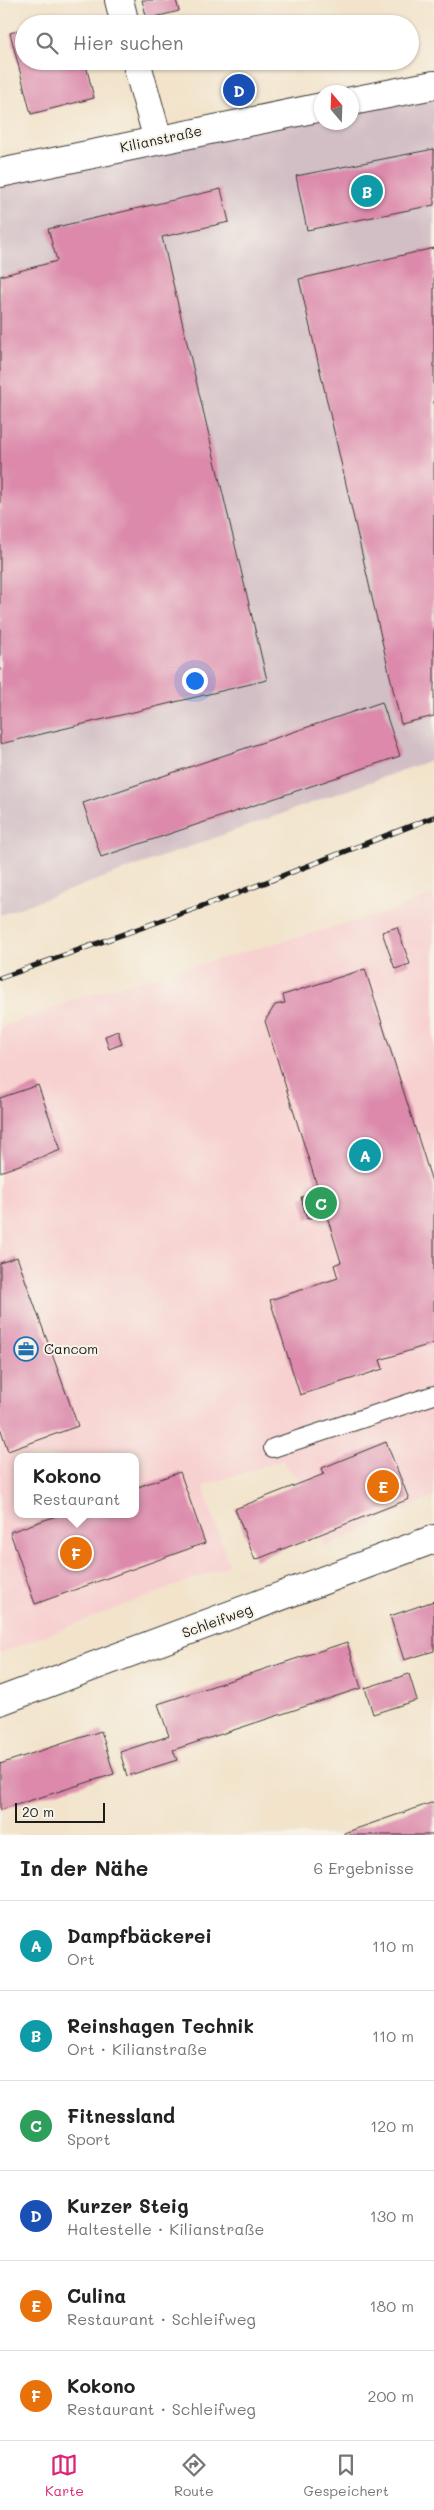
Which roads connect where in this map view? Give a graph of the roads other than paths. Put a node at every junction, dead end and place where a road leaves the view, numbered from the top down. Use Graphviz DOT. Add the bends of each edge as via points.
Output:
graph roads {
  1 [pos="119,0"];
  2 [pos="123,15"];
  3 [pos="139,70"];
  4 [pos="434,85"];
  5 [pos="359,100"];
  6 [pos="314,109"];
  7 [pos="158,140"];
  8 [pos="0,173"];
  9 [pos="434,1395"];
  10 [pos="273,1448"];
  11 [pos="434,1539"];
  12 [pos="0,1701"];
  1 -- 2 [label="street"];
  3 -- 7 [label="street"];
  4 -- 5 [label="street"];
  6 -- 7 [label="street, Kilianstraße"];
  7 -- 8 [label="street, Kilianstraße"];
  9 -- 10 [label="lane"];
  11 -- 12 [label="street, Schleifweg"];
}
